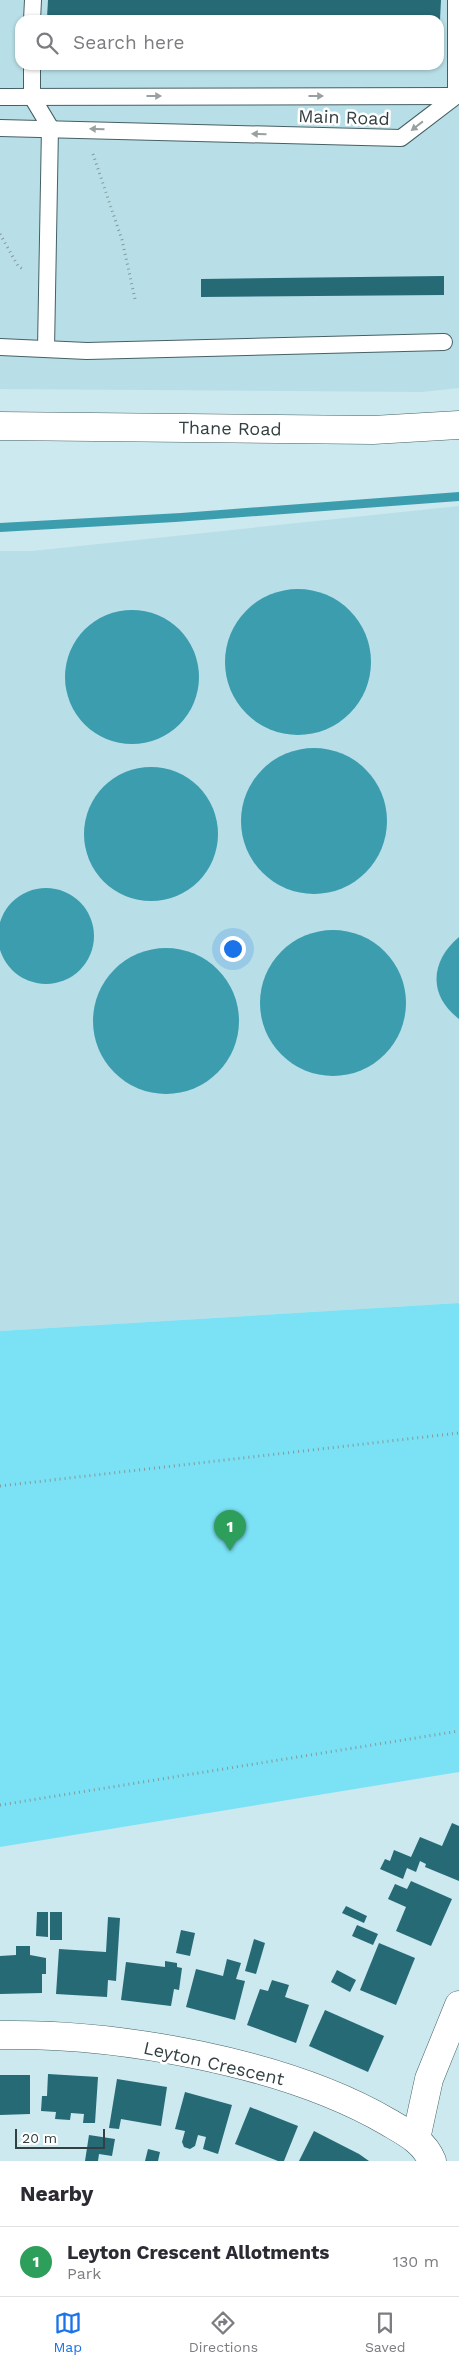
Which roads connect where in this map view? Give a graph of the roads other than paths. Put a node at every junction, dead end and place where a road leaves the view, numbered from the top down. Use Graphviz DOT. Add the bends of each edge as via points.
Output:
graph roads {
  1 [pos="32,0"];
  2 [pos="456,0"];
  3 [pos="32,15"];
  4 [pos="32,70"];
  5 [pos="456,96"];
  6 [pos="0,97"];
  7 [pos="32,97"];
  8 [pos="50,127"];
  9 [pos="0,128"];
  10 [pos="444,342"];
  11 [pos="0,347"];
  12 [pos="46,348"];
  13 [pos="0,426"];
  14 [pos="459,426"];
  15 [pos="459,2005"];
  16 [pos="0,2035"];
  17 [pos="416,2139"];
  18 [pos="432,2161"];
  1 -- 3 [label="lane"];
  2 -- 5 [label="lane"];
  4 -- 7 [label="lane"];
  7 -- 5 [label="lane, Main Road, one-way"];
  5 -- 8 [label="lane, Main Road, one-way" via="401,138"];
  6 -- 7 [label="lane, Main Road"];
  7 -- 8 [label="lane"];
  8 -- 9 [label="lane, Main Road"];
  8 -- 12 [label="lane"];
  10 -- 12 [label="lane" via="87,351"];
  11 -- 12 [label="lane"];
  13 -- 14 [label="street, Thane Road" via="402,430"];
  15 -- 17 [label="street" via="429,2079"];
  16 -- 17 [label="street, Leyton Crescent" via="68,2037 147,2047 264,2071 363,2108"];
  17 -- 18 [label="street, Leyton Crescent"];
}
